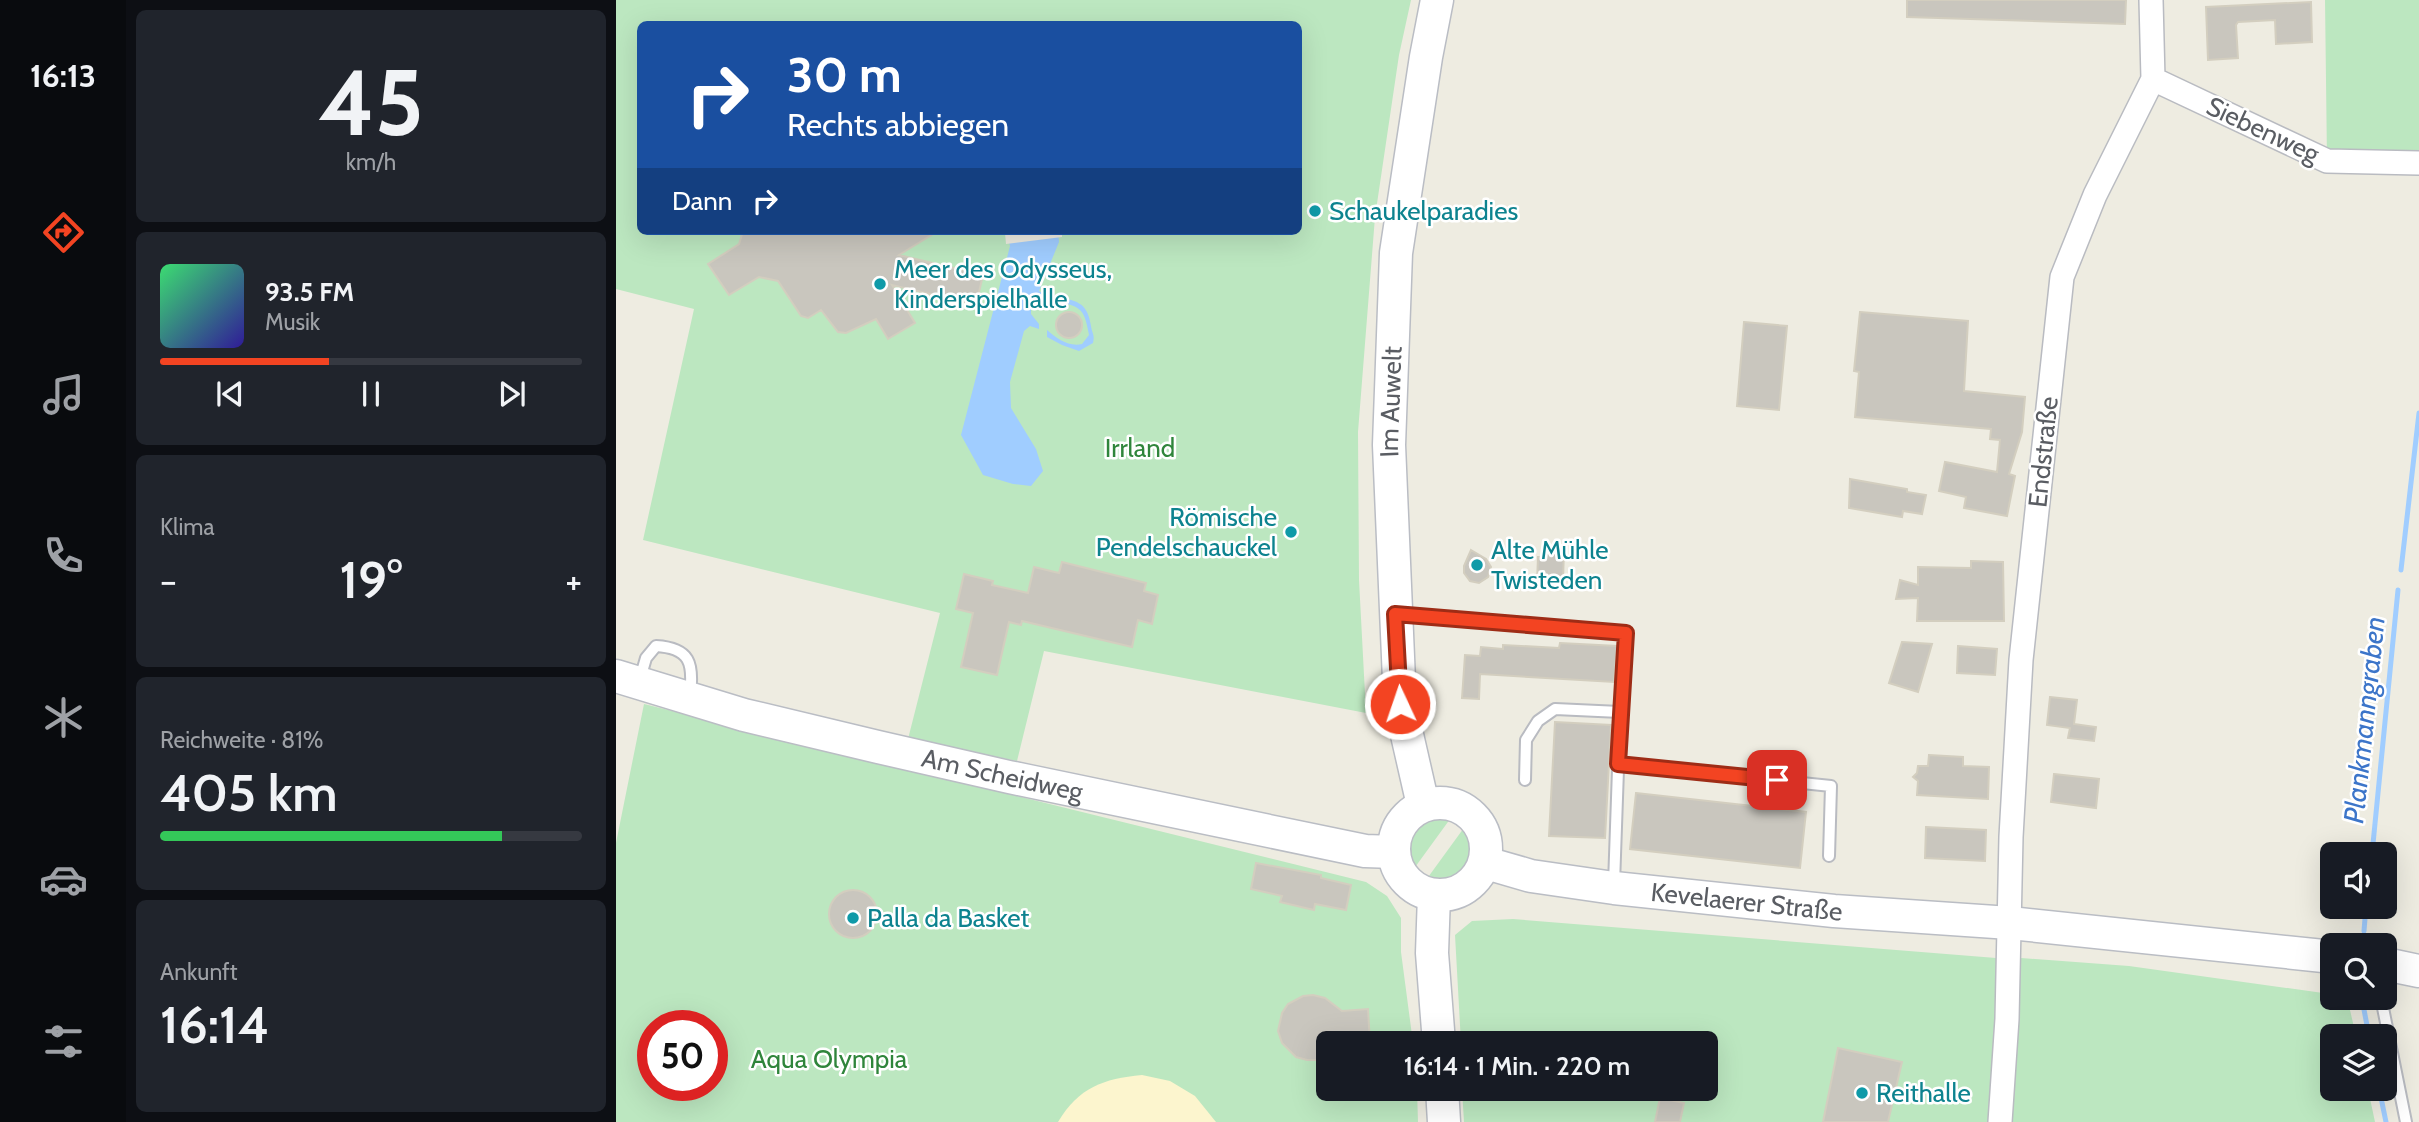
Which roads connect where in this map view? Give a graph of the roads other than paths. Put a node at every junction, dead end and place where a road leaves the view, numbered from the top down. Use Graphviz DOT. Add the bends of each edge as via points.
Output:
graph roads {
  1 [pos="1437,0"];
  2 [pos="2151,0"];
  3 [pos="2153,79"];
  4 [pos="2419,163"];
  5 [pos="1395,614"];
  6 [pos="627,679"];
  7 [pos="689,697"];
  8 [pos="1620,712"];
  9 [pos="1618,764"];
  10 [pos="1525,780"];
  11 [pos="1423,805"];
  12 [pos="1394,852"];
  13 [pos="1829,856"];
  14 [pos="1486,863"];
  15 [pos="1614,888"];
  16 [pos="1434,895"];
  17 [pos="2010,923"];
  18 [pos="2320,956"];
  19 [pos="2397,966"];
  20 [pos="2419,971"];
  21 [pos="2383,1010"];
  22 [pos="1438,1031"];
  23 [pos="1443,1101"];
  24 [pos="1444,1122"];
  25 [pos="2000,1122"];
  26 [pos="2406,1122"];
  1 -- 5 [label="street, Im Auwelt" via="1396,253 1389,445"];
  2 -- 3 [label="street, Endstraße"];
  3 -- 4 [label="street, Siebenweg" via="2327,161"];
  3 -- 17 [label="street, Endstraße" via="2095,195 2062,277 2021,660"];
  5 -- 8 [label="lane" via="1626,633"];
  5 -- 11 [label="street, Im Auwelt" via="1400,704"];
  6 -- 7 [label="street, Am Scheidweg"];
  6 -- 7 [label="lane" via="656,646 673,647 688,657 693,675"];
  7 -- 12 [label="street, Am Scheidweg" via="744,715 1009,777 1365,851"];
  8 -- 9 [label="lane"];
  8 -- 10 [label="lane" via="1555,709 1538,721 1526,740"];
  9 -- 13 [label="lane" via="1831,786"];
  9 -- 15 [label="lane"];
  11 -- 12 [label="street" via="1400,825"];
  11 -- 14 [label="street" via="1453,804 1478,821 1487,849"];
  12 -- 16 [label="street" via="1407,882"];
  14 -- 15 [label="street, Kevelaerer Straße" via="1531,876"];
  14 -- 16 [label="street" via="1466,888"];
  15 -- 17 [label="street, Kevelaerer Straße" via="1834,911"];
  16 -- 22 [label="street" via="1432,953"];
  17 -- 18 [label="street, Kevelaerer Straße"];
  17 -- 25 [label="street"];
  19 -- 20 [label="street"];
  21 -- 26 [label="lane"];
  23 -- 24 [label="street"];
}
